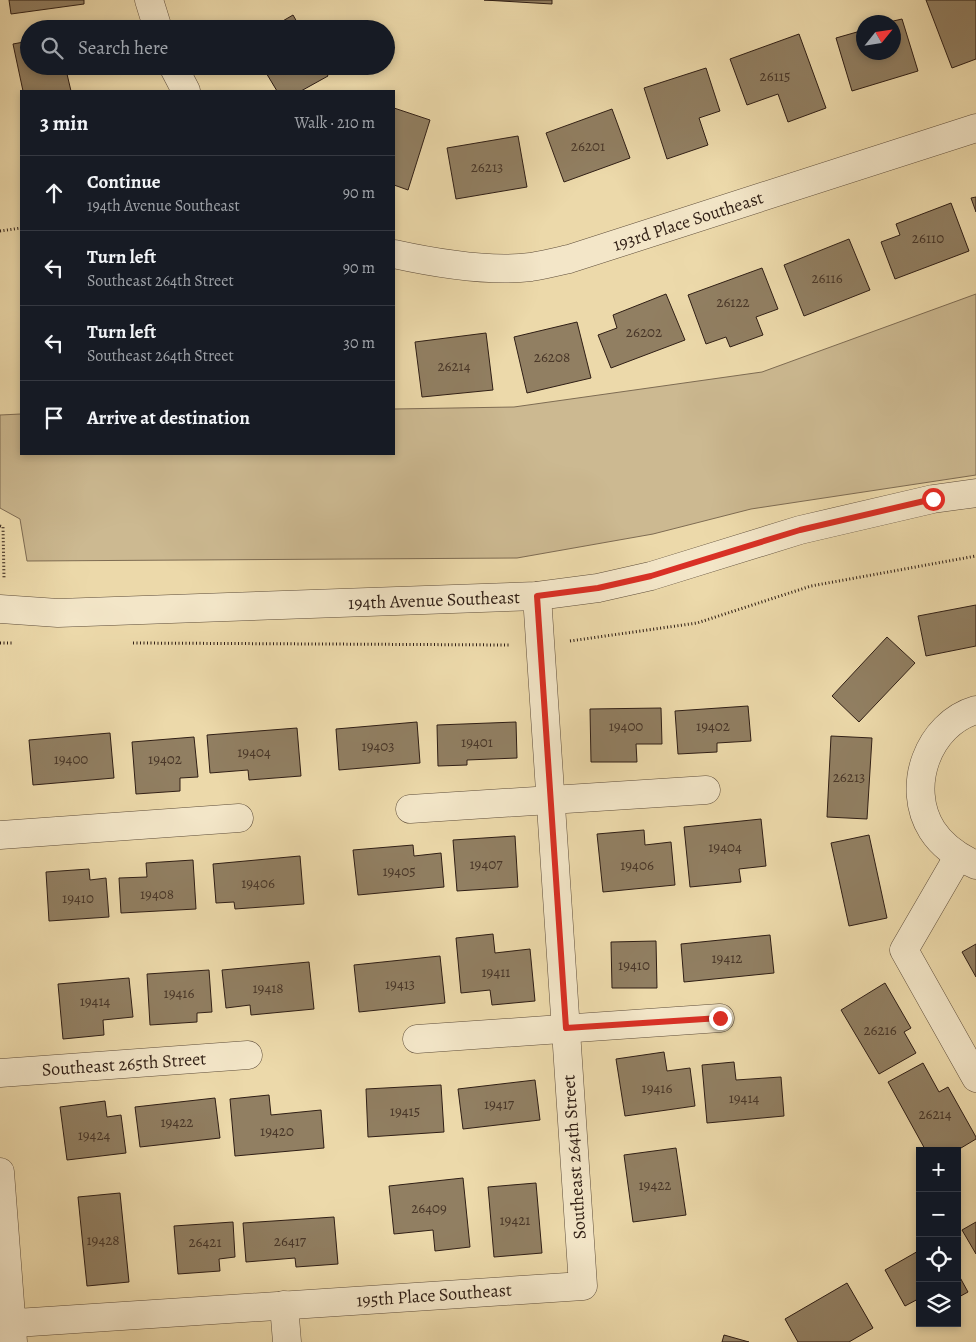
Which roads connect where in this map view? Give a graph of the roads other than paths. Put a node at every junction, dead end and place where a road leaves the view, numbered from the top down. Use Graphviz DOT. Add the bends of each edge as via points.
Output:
graph roads {
  1 [pos="149,0"];
  2 [pos="155,20"];
  3 [pos="178,75"];
  4 [pos="185,90"];
  5 [pos="976,128"];
  6 [pos="395,254"];
  7 [pos="976,493"];
  8 [pos="537,596"];
  9 [pos="0,608"];
  10 [pos="976,710"];
  11 [pos="706,790"];
  12 [pos="550,800"];
  13 [pos="410,810"];
  14 [pos="239,818"];
  15 [pos="0,835"];
  16 [pos="967,861"];
  17 [pos="720,1018"];
  18 [pos="566,1028"];
  19 [pos="417,1039"];
  20 [pos="248,1055"];
  21 [pos="0,1073"];
  22 [pos="976,1078"];
  23 [pos="0,1172"];
  24 [pos="583,1286"];
  25 [pos="284,1305"];
  26 [pos="8,1330"];
  27 [pos="287,1342"];
  1 -- 2 [label="street"];
  3 -- 4 [label="street"];
  5 -- 6 [label="street, 193rd Place Southeast" via="569,260 529,267 496,267 440,264"];
  7 -- 8 [label="street, 194th Avenue Southeast" via="933,499 800,530 651,576 598,588"];
  8 -- 9 [label="street, 194th Avenue Southeast" via="58,613"];
  8 -- 12 [label="street, Southeast 264th Street"];
  10 -- 16 [label="street" via="953,721 939,735 922,770 922,800 931,828 943,844"];
  11 -- 12 [label="street"];
  12 -- 13 [label="street"];
  12 -- 18 [label="street, Southeast 264th Street"];
  14 -- 15 [label="street"];
  16 -- 22 [label="street" via="904,950"];
  17 -- 18 [label="street"];
  18 -- 19 [label="street"];
  18 -- 24 [label="street, Southeast 264th Street"];
  20 -- 21 [label="street, Southeast 265th Street"];
  23 -- 26 [label="street"];
  24 -- 25 [label="street, 195th Place Southeast"];
  25 -- 26 [label="street, 195th Place Southeast"];
  25 -- 27 [label="street"];
}
